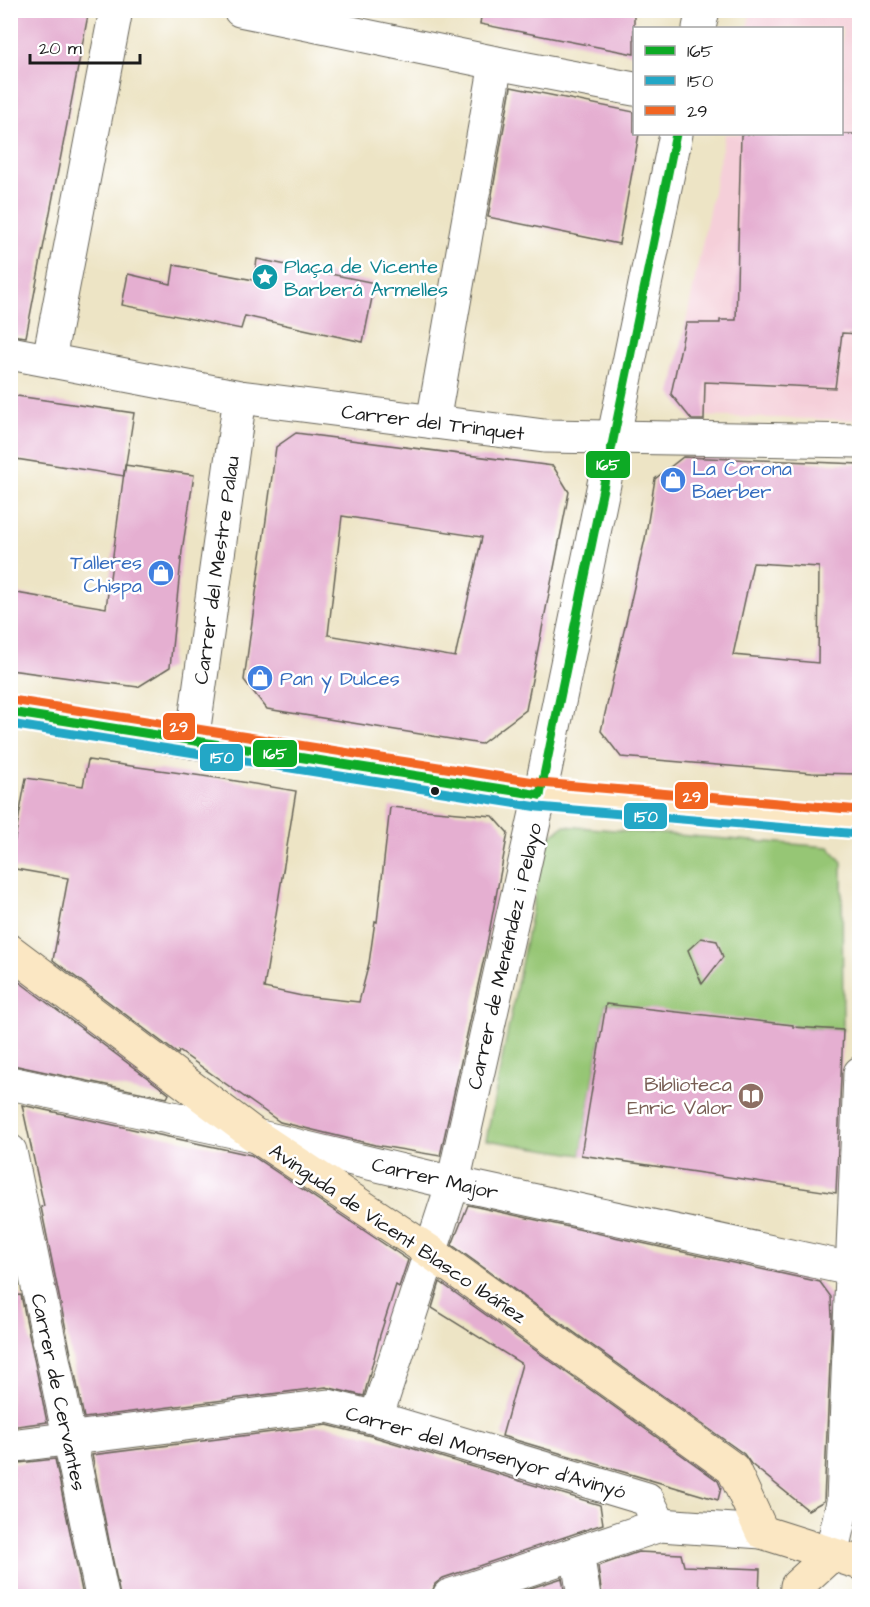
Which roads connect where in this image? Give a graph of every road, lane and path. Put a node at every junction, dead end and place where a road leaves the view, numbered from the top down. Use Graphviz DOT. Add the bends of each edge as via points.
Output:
graph roads {
  1 [pos="116,10"];
  2 [pos="240,10"];
  3 [pos="703,10"];
  4 [pos="306,17"];
  5 [pos="699,27"];
  6 [pos="496,63"];
  7 [pos="633,89"];
  8 [pos="676,135"];
  9 [pos="10,353"];
  10 [pos="49,359"];
  11 [pos="240,398"];
  12 [pos="433,422"];
  13 [pos="615,437"];
  14 [pos="860,441"];
  15 [pos="10,712"];
  16 [pos="192,742"];
  17 [pos="540,795"];
  18 [pos="860,822"];
  19 [pos="10,951"];
  20 [pos="860,1074"];
  21 [pos="10,1083"];
  22 [pos="859,1092"];
  23 [pos="256,1136"];
  24 [pos="10,1151"];
  25 [pos="453,1183"];
  26 [pos="18,1229"];
  27 [pos="429,1251"];
  28 [pos="856,1271"];
  29 [pos="376,1418"];
  30 [pos="69,1439"];
  31 [pos="10,1446"];
  32 [pos="660,1525"];
  33 [pos="762,1532"];
  34 [pos="577,1553"];
  35 [pos="845,1559"];
  36 [pos="102,1596"];
  37 [pos="448,1596"];
  38 [pos="584,1596"];
  39 [pos="796,1596"];
  1 -- 10 [label="street"];
  2 -- 4 [label="street"];
  3 -- 5 [label="street"];
  4 -- 6 [label="street"];
  6 -- 7 [label="street"];
  6 -- 12 [label="street"];
  8 -- 13 [label="street, Carrer de Menéndez i Pelayo"];
  9 -- 10 [label="street, Carrer del Trinquet"];
  10 -- 11 [label="street, Carrer del Trinquet"];
  11 -- 12 [label="street, Carrer del Trinquet"];
  11 -- 16 [label="street, Carrer del Mestre Palau"];
  12 -- 13 [label="street, Carrer del Trinquet" via="544,436"];
  13 -- 14 [label="street, Carrer del Trinquet"];
  13 -- 17 [label="street, Carrer de Menéndez i Pelayo"];
  15 -- 16 [label="street"];
  16 -- 17 [label="street"];
  17 -- 18 [label="street"];
  17 -- 25 [label="street, Carrer de Menéndez i Pelayo"];
  19 -- 23 [label="street, Avinguda de Vicent Blasco Ibáñez"];
  20 -- 22 [label="street"];
  21 -- 23 [label="street, Carrer Major"];
  22 -- 28 [label="street"];
  23 -- 25 [label="street, Carrer Major"];
  23 -- 27 [label="street, Avinguda de Vicent Blasco Ibáñez"];
  24 -- 26 [label="street, Carrer de Cervantes"];
  25 -- 27 [label="street, Carrer de Menéndez i Pelayo"];
  25 -- 28 [label="street, Carrer Major"];
  26 -- 30 [label="street, Carrer de Cervantes"];
  27 -- 29 [label="street, Carrer de Menéndez i Pelayo"];
  27 -- 33 [label="street, Avinguda de Vicent Blasco Ibáñez" via="733,1469"];
  28 -- 35 [label="street" via="843,1502"];
  29 -- 30 [label="street, Carrer del Monsenyor d'Avinyó" via="328,1406"];
  29 -- 32 [label="street, Carrer del Monsenyor d'Avinyó" via="647,1499"];
  30 -- 31 [label="street, Carrer del Monsenyor d'Avinyó"];
  30 -- 36 [label="street, Carrer de Cervantes"];
  32 -- 33 [label="street"];
  32 -- 34 [label="street"];
  33 -- 35 [label="street"];
  34 -- 37 [label="street"];
  34 -- 38 [label="street"];
  35 -- 39 [label="street" via="797,1586"];
}
